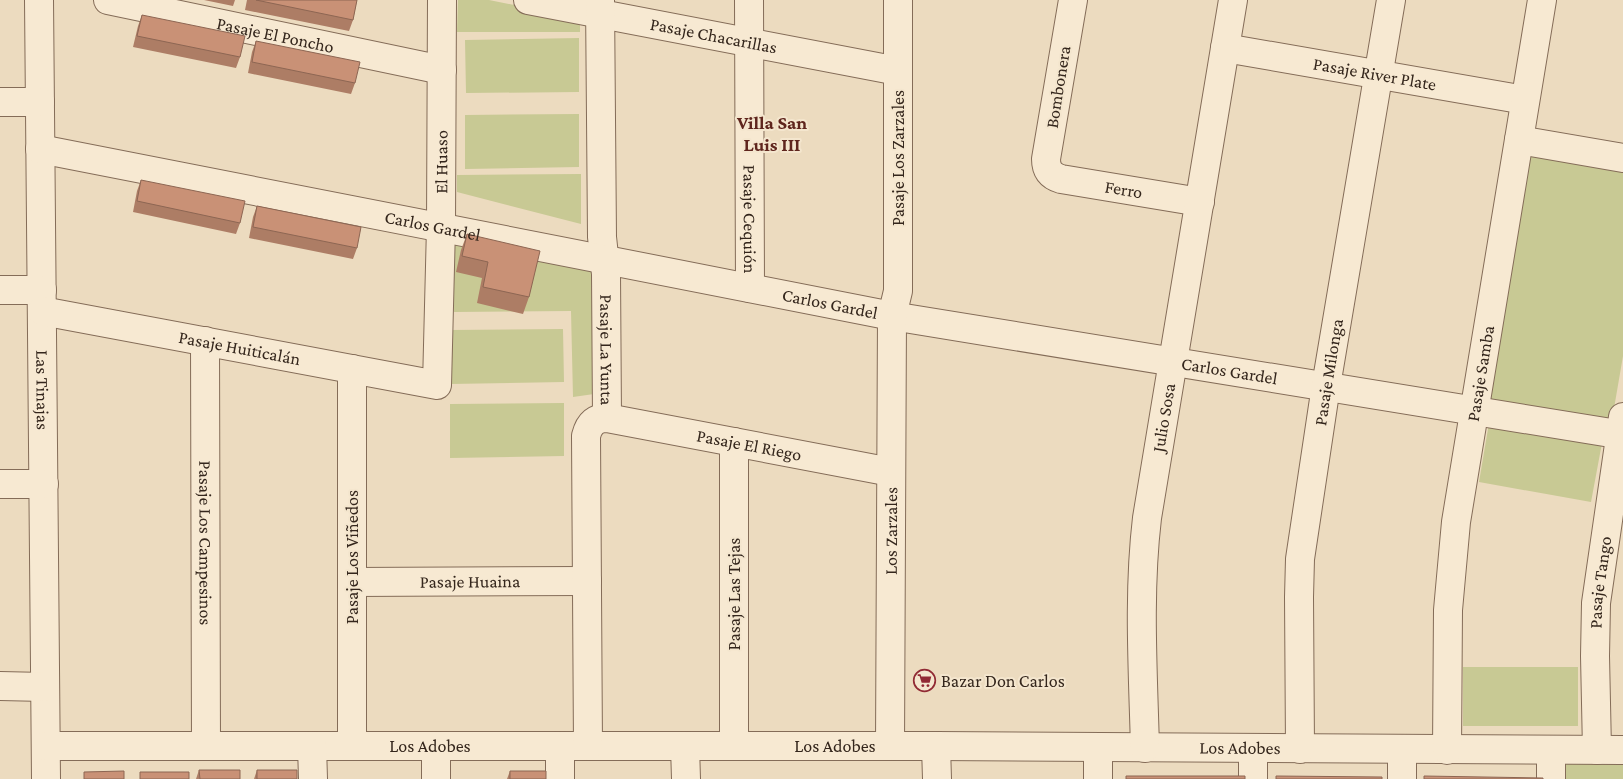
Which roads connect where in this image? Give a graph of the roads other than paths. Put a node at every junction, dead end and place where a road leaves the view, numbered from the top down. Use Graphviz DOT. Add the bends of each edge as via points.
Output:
graph roads {
  1 [pos="39,0"];
  2 [pos="108,0"];
  3 [pos="442,0"];
  4 [pos="528,0"];
  5 [pos="749,0"];
  6 [pos="898,0"];
  7 [pos="1072,0"];
  8 [pos="1233,0"];
  9 [pos="1391,0"];
  10 [pos="1542,0"];
  11 [pos="600,7"];
  12 [pos="749,43"];
  13 [pos="1226,48"];
  14 [pos="442,70"];
  15 [pos="898,71"];
  16 [pos="1379,75"];
  17 [pos="1525,100"];
  18 [pos="0,102"];
  19 [pos="40,102"];
  20 [pos="1519,140"];
  21 [pos="40,149"];
  22 [pos="1623,158"];
  23 [pos="1049,172"];
  24 [pos="1200,202"];
  25 [pos="441,227"];
  26 [pos="604,258"];
  27 [pos="750,288"];
  28 [pos="0,290"];
  29 [pos="42,300"];
  30 [pos="892,316"];
  31 [pos="205,341"];
  32 [pos="1174,361"];
  33 [pos="352,369"];
  34 [pos="437,385"];
  35 [pos="1326,386"];
  36 [pos="1474,410"];
  37 [pos="607,418"];
  38 [pos="1622,429"];
  39 [pos="734,442"];
  40 [pos="891,472"];
  41 [pos="0,484"];
  42 [pos="44,484"];
  43 [pos="587,581"];
  44 [pos="352,582"];
  45 [pos="0,686"];
  46 [pos="45,687"];
  47 [pos="46,746"];
  48 [pos="206,746"];
  49 [pos="312,746"];
  50 [pos="352,746"];
  51 [pos="436,746"];
  52 [pos="560,746"];
  53 [pos="588,746"];
  54 [pos="685,746"];
  55 [pos="734,746"];
  56 [pos="890,746"];
  57 [pos="936,746"];
  58 [pos="1098,748"];
  59 [pos="1145,748"];
  60 [pos="1253,749"];
  61 [pos="1300,749"];
  62 [pos="1402,750"];
  63 [pos="1447,750"];
  64 [pos="1552,750"];
  65 [pos="1610,750"];
  66 [pos="46,779"];
  67 [pos="313,779"];
  68 [pos="436,779"];
  69 [pos="560,779"];
  70 [pos="686,779"];
  71 [pos="937,779"];
  72 [pos="1098,779"];
  73 [pos="1253,779"];
  74 [pos="1402,779"];
  75 [pos="1552,779"];
  1 -- 19 [label="street, Las Tinajas"];
  2 -- 14 [label="street, Pasaje El Poncho"];
  3 -- 14 [label="street, El Huaso"];
  4 -- 11 [label="street, Pasaje Chacarillas"];
  5 -- 12 [label="street, Pasaje Cequión"];
  6 -- 15 [label="street, Pasaje Los Zarzales"];
  7 -- 23 [label="street, Bombonera" via="1046,159"];
  8 -- 13 [label="street, Julio Sosa"];
  9 -- 16 [label="street, Pasaje Milonga"];
  10 -- 17 [label="street, Pasaje Samba"];
  11 -- 12 [label="street, Pasaje Chacarillas"];
  11 -- 26 [label="street, Pasaje La Yunta"];
  12 -- 15 [label="street, Pasaje Chacarillas"];
  12 -- 27 [label="street, Pasaje Cequión"];
  13 -- 16 [label="street, Pasaje River Plate"];
  13 -- 24 [label="street, Julio Sosa"];
  14 -- 25 [label="street, El Huaso"];
  15 -- 30 [label="street, Pasaje Los Zarzales" via="898,291"];
  16 -- 17 [label="street, Pasaje River Plate"];
  16 -- 35 [label="street, Pasaje Milonga"];
  17 -- 20 [label="street, Pasaje Samba"];
  18 -- 19 [label="street"];
  19 -- 21 [label="street, Las Tinajas"];
  20 -- 22 [label="street"];
  20 -- 36 [label="street, Pasaje Samba"];
  21 -- 25 [label="street, Carlos Gardel"];
  21 -- 29 [label="street, Las Tinajas"];
  23 -- 24 [label="street, Ferro" via="1061,179"];
  24 -- 32 [label="street, Julio Sosa"];
  25 -- 26 [label="street, Carlos Gardel"];
  25 -- 34 [label="street, El Huaso"];
  26 -- 27 [label="street, Carlos Gardel"];
  26 -- 37 [label="street, Pasaje La Yunta"];
  27 -- 30 [label="street, Carlos Gardel"];
  28 -- 29 [label="street, Pasaje Huiticalán"];
  29 -- 31 [label="street, Pasaje Huiticalán"];
  29 -- 42 [label="street, Las Tinajas"];
  30 -- 32 [label="street, Carlos Gardel"];
  30 -- 40 [label="street, Los Zarzales"];
  31 -- 33 [label="street, Pasaje Huiticalán"];
  31 -- 48 [label="street, Pasaje Los Campesinos"];
  32 -- 35 [label="street, Carlos Gardel"];
  32 -- 59 [label="street, Julio Sosa" via="1143,549 1141,607"];
  33 -- 34 [label="street, Pasaje Huiticalán"];
  33 -- 44 [label="street, Pasaje Los Viñedos"];
  35 -- 36 [label="street, Carlos Gardel"];
  35 -- 61 [label="street, Pasaje Milonga" via="1300,559"];
  36 -- 38 [label="street, Carlos Gardel"];
  36 -- 63 [label="street, Pasaje Samba" via="1451,564"];
  37 -- 39 [label="street, Pasaje El Riego"];
  37 -- 43 [label="street, Pasaje La Yunta" via="593,422 586,436"];
  38 -- 65 [label="street, Pasaje Tango" via="1596,603 1595,656"];
  39 -- 40 [label="street, Pasaje El Riego"];
  39 -- 55 [label="street, Pasaje Las Tejas"];
  40 -- 56 [label="street, Los Zarzales"];
  41 -- 42 [label="street"];
  42 -- 46 [label="street, Las Tinajas"];
  43 -- 44 [label="street, Pasaje Huaina"];
  43 -- 53 [label="street, Pasaje La Yunta"];
  44 -- 50 [label="street, Pasaje Los Viñedos"];
  45 -- 46 [label="street"];
  46 -- 47 [label="street, Las Tinajas"];
  47 -- 48 [label="street, Los Adobes"];
  47 -- 66 [label="street, Las Tinajas"];
  48 -- 49 [label="street, Los Adobes"];
  49 -- 50 [label="street, Los Adobes"];
  49 -- 67 [label="street"];
  50 -- 51 [label="street, Los Adobes"];
  51 -- 52 [label="street, Los Adobes"];
  51 -- 68 [label="street"];
  52 -- 53 [label="street, Los Adobes"];
  52 -- 69 [label="street"];
  53 -- 54 [label="street, Los Adobes"];
  54 -- 55 [label="street, Los Adobes"];
  54 -- 70 [label="street"];
  55 -- 56 [label="street, Los Adobes"];
  56 -- 57 [label="street, Los Adobes"];
  57 -- 58 [label="street, Los Adobes"];
  57 -- 71 [label="street"];
  58 -- 59 [label="street, Los Adobes"];
  58 -- 72 [label="street"];
  59 -- 60 [label="street, Los Adobes"];
  60 -- 61 [label="street, Los Adobes"];
  60 -- 73 [label="street"];
  61 -- 62 [label="street, Los Adobes"];
  62 -- 63 [label="street, Los Adobes"];
  62 -- 74 [label="street"];
  63 -- 64 [label="street, Los Adobes"];
  64 -- 65 [label="street, Los Adobes"];
  64 -- 75 [label="street"];
}
